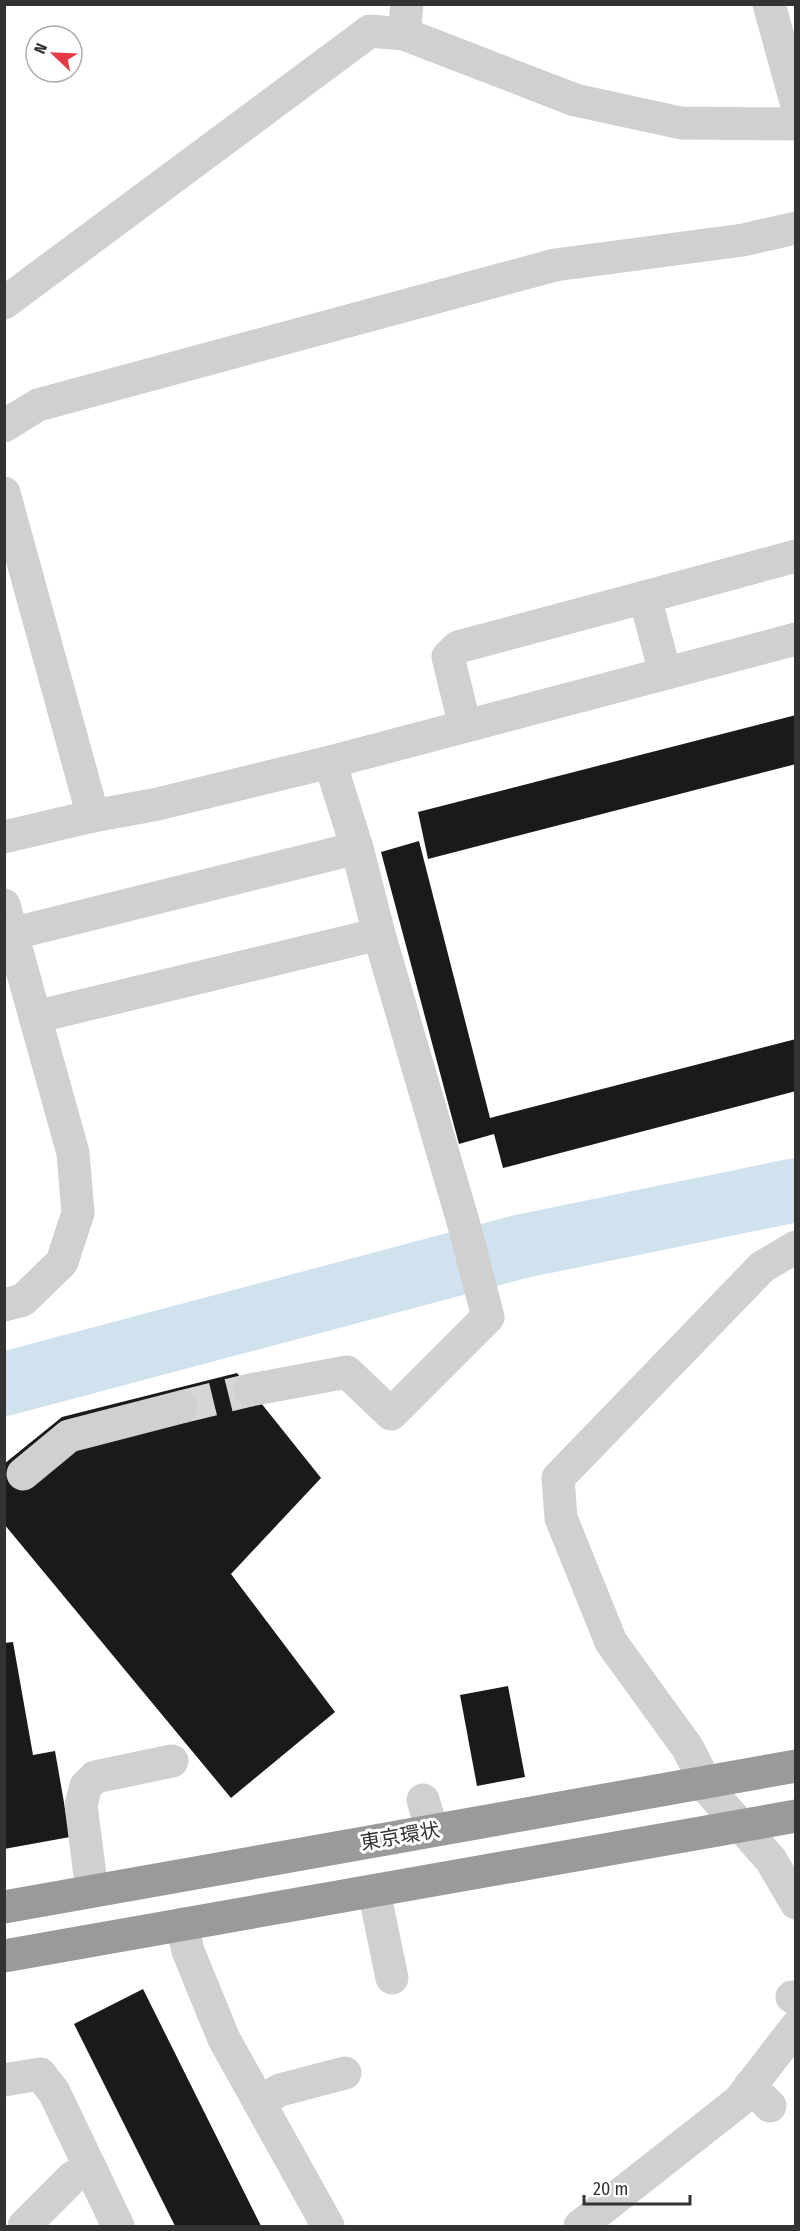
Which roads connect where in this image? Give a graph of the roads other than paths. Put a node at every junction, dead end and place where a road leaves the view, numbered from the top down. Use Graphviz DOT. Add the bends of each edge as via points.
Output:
graph roads {
  1 [pos="770,4"];
  2 [pos="406,19"];
  3 [pos="795,102"];
  4 [pos="795,124"];
  5 [pos="795,228"];
  6 [pos="4,303"];
  7 [pos="4,426"];
  8 [pos="4,493"];
  9 [pos="795,556"];
  10 [pos="645,597"];
  11 [pos="795,639"];
  12 [pos="665,673"];
  13 [pos="465,726"];
  14 [pos="330,762"];
  15 [pos="93,816"];
  16 [pos="4,837"];
  17 [pos="357,848"];
  18 [pos="8,919"];
  19 [pos="379,934"];
  20 [pos="35,1017"];
  21 [pos="795,1247"];
  22 [pos="4,1305"];
  23 [pos="250,1390"];
  24 [pos="181,1407"];
  25 [pos="23,1474"];
  26 [pos="172,1761"];
  27 [pos="795,1766"];
  28 [pos="702,1782"];
  29 [pos="795,1816"];
  30 [pos="741,1826"];
  31 [pos="92,1891"];
  32 [pos="374,1891"];
  33 [pos="795,1903"];
  34 [pos="4,1906"];
  35 [pos="182,1924"];
  36 [pos="4,1956"];
  37 [pos="392,1978"];
  38 [pos="794,2008"];
  39 [pos="345,2073"];
  40 [pos="4,2080"];
  41 [pos="259,2102"];
  42 [pos="91,2169"];
  43 [pos="24,2226"];
  44 [pos="117,2226"];
  45 [pos="328,2226"];
  46 [pos="580,2226"];
  1 -- 3 [label="street"];
  2 -- 4 [label="street" via="575,100 681,123"];
  2 -- 6 [label="street" via="370,31"];
  5 -- 7 [label="street" via="743,240 555,265 38,405"];
  8 -- 15 [label="street"];
  9 -- 10 [label="street"];
  10 -- 12 [label="street"];
  10 -- 13 [label="street" via="458,647 448,657"];
  11 -- 12 [label="street"];
  12 -- 13 [label="street"];
  13 -- 14 [label="street"];
  14 -- 15 [label="street"];
  14 -- 17 [label="street"];
  15 -- 16 [label="street"];
  17 -- 18 [label="street"];
  17 -- 19 [label="street"];
  18 -- 20 [label="street"];
  19 -- 20 [label="street"];
  19 -- 23 [label="street" via="488,1317 391,1414 347,1372"];
  20 -- 22 [label="street" via="73,1154 78,1213 62,1262 23,1300"];
  21 -- 28 [label="street" via="762,1267 558,1478 561,1518 611,1642 687,1747"];
  24 -- 25 [label="street" via="69,1436"];
  26 -- 31 [label="street" via="94,1777 86,1786 81,1805"];
  27 -- 28 [label="highway, 東京環状"];
  28 -- 30 [label="street"];
  28 -- 31 [label="highway, 東京環状" via="428,1815"];
  29 -- 30 [label="highway"];
  30 -- 32 [label="highway"];
  30 -- 33 [label="street" via="771,1860"];
  31 -- 34 [label="highway, 東京環状"];
  32 -- 35 [label="highway"];
  32 -- 37 [label="street"];
  35 -- 36 [label="highway"];
  35 -- 41 [label="street" via="188,1951 224,2039"];
  38 -- 46 [label="street" via="760,2096 739,2101"];
  39 -- 41 [label="street" via="280,2090"];
  40 -- 42 [label="street" via="40,2074 54,2092"];
  41 -- 45 [label="street"];
  42 -- 43 [label="street" via="73,2177"];
  42 -- 44 [label="street"];
}
